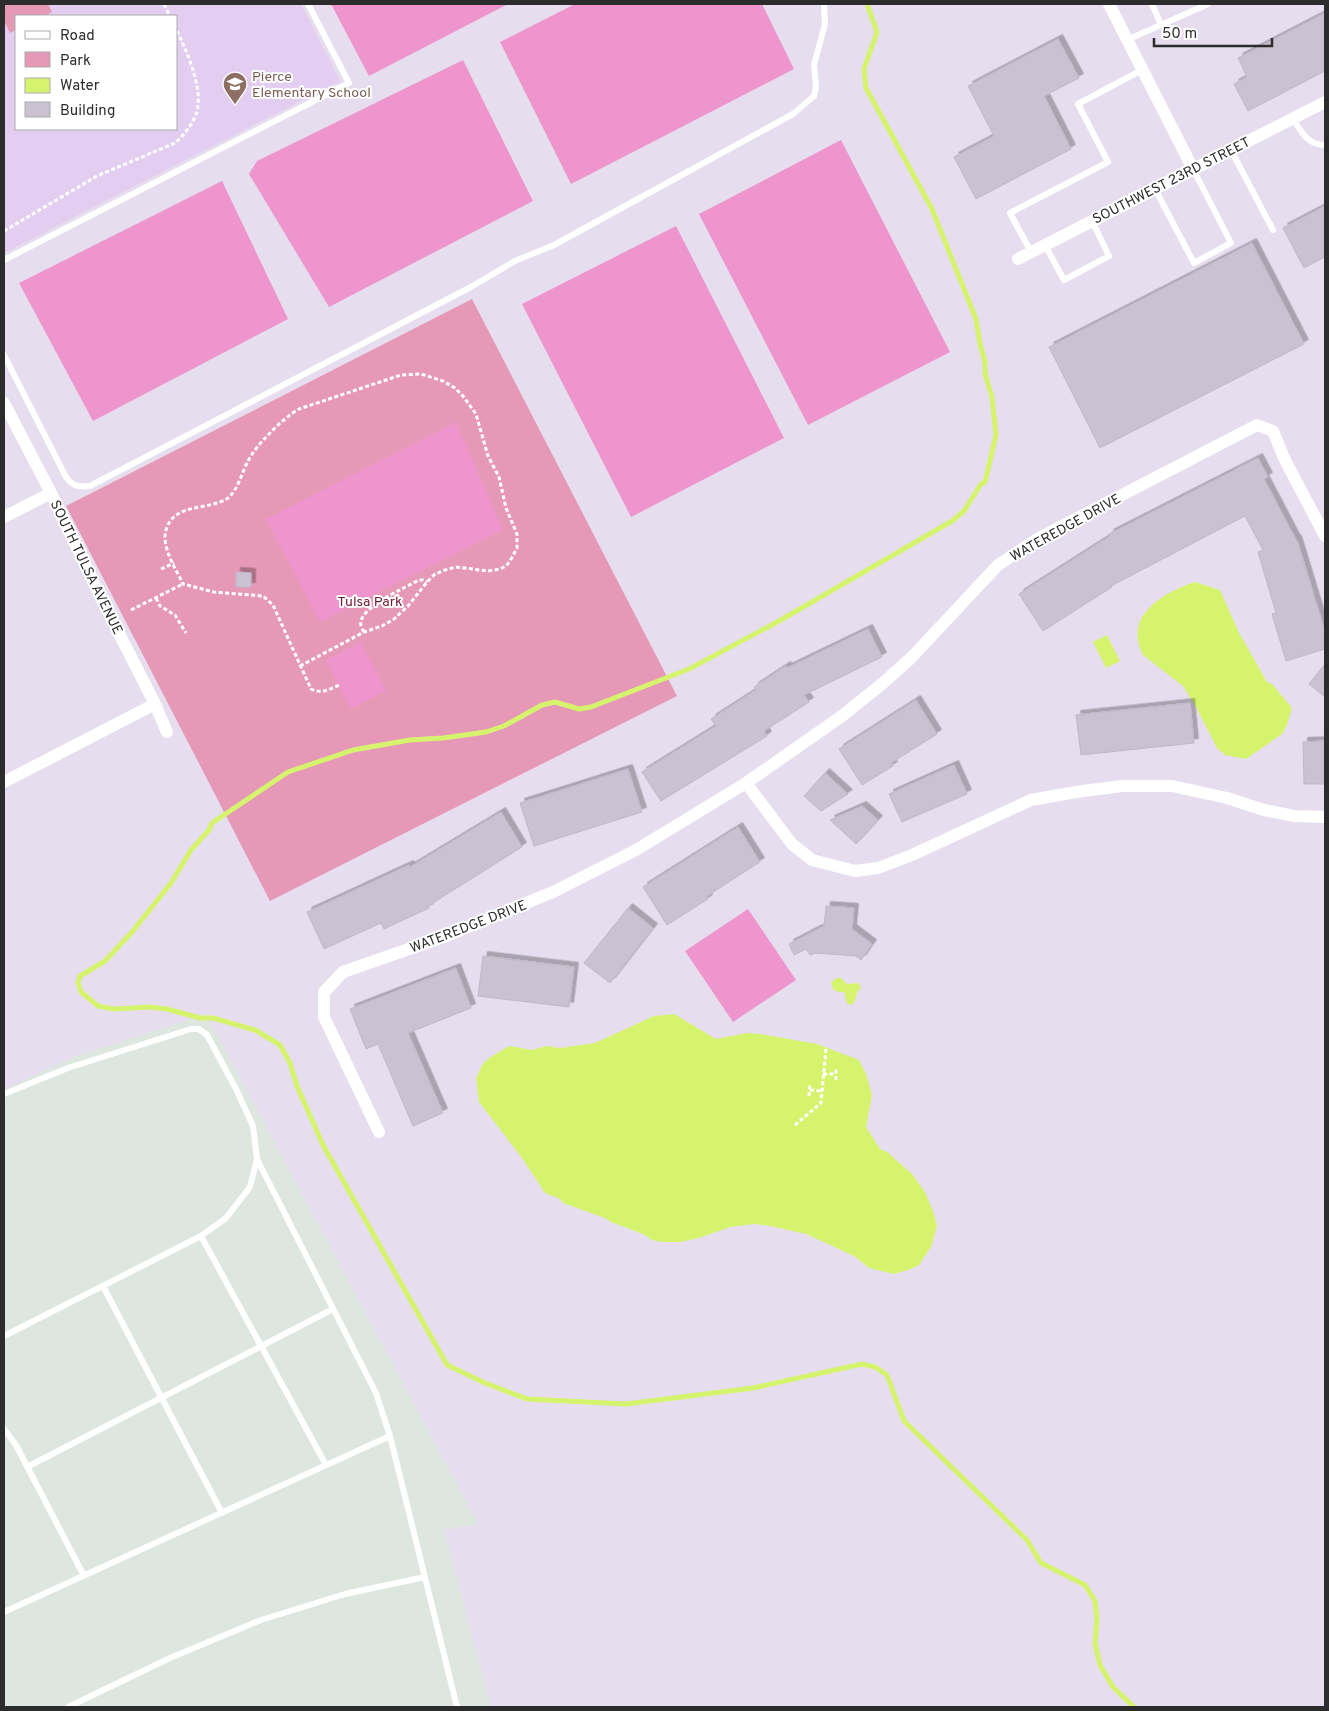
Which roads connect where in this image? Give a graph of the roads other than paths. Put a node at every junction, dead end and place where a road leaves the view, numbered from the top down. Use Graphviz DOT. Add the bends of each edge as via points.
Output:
graph roads {
  1 [pos="308,4"];
  2 [pos="824,4"];
  3 [pos="1109,4"];
  4 [pos="1152,4"];
  5 [pos="1208,4"];
  6 [pos="1161,25"];
  7 [pos="1127,40"];
  8 [pos="1142,70"];
  9 [pos="1325,102"];
  10 [pos="1293,119"];
  11 [pos="1325,144"];
  12 [pos="1231,150"];
  13 [pos="1193,169"];
  14 [pos="1155,189"];
  15 [pos="1092,221"];
  16 [pos="1273,230"];
  17 [pos="1045,245"];
  18 [pos="1031,252"];
  19 [pos="1018,259"];
  20 [pos="4,260"];
  21 [pos="4,356"];
  22 [pos="4,403"];
  23 [pos="51,492"];
  24 [pos="4,517"];
  25 [pos="1325,536"];
  26 [pos="155,704"];
  27 [pos="167,732"];
  28 [pos="4,782"];
  29 [pos="746,783"];
  30 [pos="1325,817"];
  31 [pos="4,1094"];
  32 [pos="379,1132"];
  33 [pos="257,1159"];
  34 [pos="201,1236"];
  35 [pos="103,1286"];
  36 [pos="333,1309"];
  37 [pos="4,1336"];
  38 [pos="262,1346"];
  39 [pos="162,1398"];
  40 [pos="4,1429"];
  41 [pos="390,1436"];
  42 [pos="326,1465"];
  43 [pos="27,1467"];
  44 [pos="222,1513"];
  45 [pos="84,1576"];
  46 [pos="425,1577"];
  47 [pos="4,1612"];
  48 [pos="68,1707"];
  49 [pos="457,1707"];
  1 -- 20 [label="lane" via="349,83"];
  2 -- 21 [label="lane" via="825,24 814,66 814,96 793,114 554,245 515,261 90,486 77,487 66,478"];
  3 -- 7 [label="street"];
  4 -- 6 [label="lane"];
  5 -- 6 [label="lane"];
  6 -- 7 [label="lane"];
  7 -- 8 [label="street"];
  8 -- 13 [label="street"];
  8 -- 18 [label="lane" via="1078,104 1108,162 1010,213"];
  9 -- 10 [label="street, SOUTHWEST 23RD STREET"];
  10 -- 11 [label="lane" via="1306,138 1314,144"];
  10 -- 12 [label="street, SOUTHWEST 23RD STREET"];
  12 -- 13 [label="street, SOUTHWEST 23RD STREET"];
  12 -- 16 [label="lane"];
  13 -- 14 [label="street, SOUTHWEST 23RD STREET"];
  13 -- 14 [label="lane" via="1231,244 1194,263"];
  14 -- 15 [label="street, SOUTHWEST 23RD STREET"];
  15 -- 17 [label="street, SOUTHWEST 23RD STREET"];
  15 -- 17 [label="lane" via="1109,256 1064,280"];
  17 -- 18 [label="street, SOUTHWEST 23RD STREET"];
  18 -- 19 [label="street, SOUTHWEST 23RD STREET"];
  22 -- 23 [label="street, SOUTH TULSA AVENUE"];
  23 -- 24 [label="street"];
  23 -- 26 [label="street, SOUTH TULSA AVENUE"];
  25 -- 29 [label="street, WATEREDGE DRIVE" via="1273,431 1257,425 1039,538 998,565 890,677 842,716"];
  26 -- 27 [label="street, SOUTH TULSA AVENUE"];
  26 -- 28 [label="street"];
  29 -- 30 [label="street" via="792,844 812,860 855,871 878,868 1031,800 1122,786 1172,786 1264,810 1294,816"];
  29 -- 32 [label="street, WATEREDGE DRIVE" via="636,850 553,892 449,935 343,972 324,992 324,1017"];
  31 -- 33 [label="lane" via="68,1068 199,1029 211,1041 253,1126"];
  33 -- 34 [label="lane" via="250,1187 226,1218"];
  33 -- 36 [label="lane"];
  34 -- 35 [label="lane"];
  34 -- 38 [label="lane"];
  35 -- 37 [label="lane"];
  35 -- 39 [label="lane"];
  36 -- 38 [label="lane"];
  36 -- 41 [label="lane" via="376,1393"];
  38 -- 39 [label="lane"];
  38 -- 42 [label="lane"];
  39 -- 43 [label="lane"];
  39 -- 44 [label="lane"];
  40 -- 43 [label="lane"];
  41 -- 42 [label="lane"];
  41 -- 46 [label="lane"];
  42 -- 44 [label="lane"];
  43 -- 45 [label="lane"];
  44 -- 45 [label="lane"];
  45 -- 47 [label="lane"];
  46 -- 48 [label="lane" via="345,1594 261,1620 170,1658"];
  46 -- 49 [label="lane"];
}
